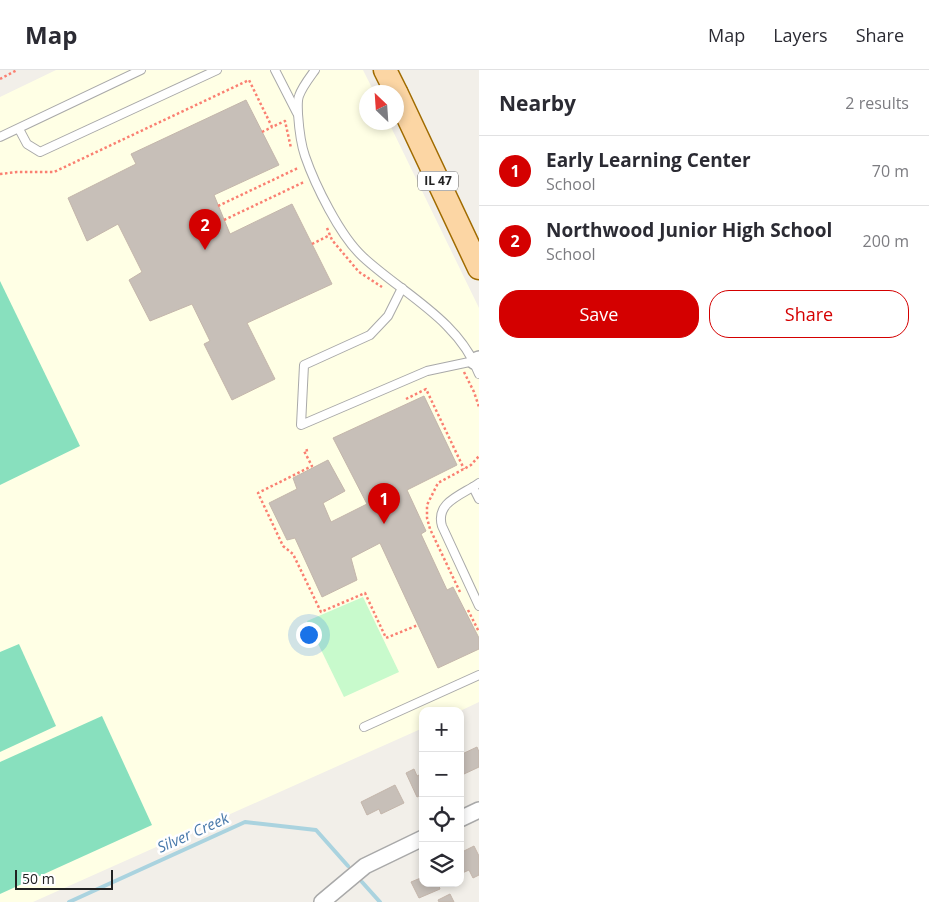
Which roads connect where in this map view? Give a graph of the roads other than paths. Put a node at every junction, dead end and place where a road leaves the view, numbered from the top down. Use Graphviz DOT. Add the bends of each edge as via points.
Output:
graph roads {
  1 [pos="141,70"];
  2 [pos="217,70"];
  3 [pos="275,70"];
  4 [pos="315,70"];
  5 [pos="385,70"];
  6 [pos="392,85"];
  7 [pos="404,110"];
  8 [pos="298,114"];
  9 [pos="19,129"];
  10 [pos="0,137"];
  11 [pos="479,268"];
  12 [pos="402,288"];
  13 [pos="473,365"];
  14 [pos="476,485"];
  15 [pos="479,499"];
  16 [pos="479,606"];
  17 [pos="479,675"];
  18 [pos="364,727"];
  19 [pos="479,810"];
  20 [pos="464,817"];
  21 [pos="419,840"];
  22 [pos="322,902"];
  1 -- 9 [label="lane"];
  2 -- 9 [label="lane" via="40,152 27,144"];
  3 -- 8 [label="lane"];
  4 -- 8 [label="lane" via="298,96"];
  5 -- 6 [label="main road, IL 47"];
  7 -- 11 [label="main road, IL 47"];
  8 -- 12 [label="lane" via="305,156 330,210 362,257"];
  9 -- 10 [label="lane"];
  12 -- 13 [label="lane" via="456,336"];
  12 -- 13 [label="lane" via="388,316 370,335 304,365 301,425 427,371"];
  14 -- 15 [label="lane"];
  14 -- 16 [label="lane" via="449,502 439,517"];
  17 -- 18 [label="lane"];
  19 -- 20 [label="street"];
  21 -- 22 [label="street" via="365,866"];
}
